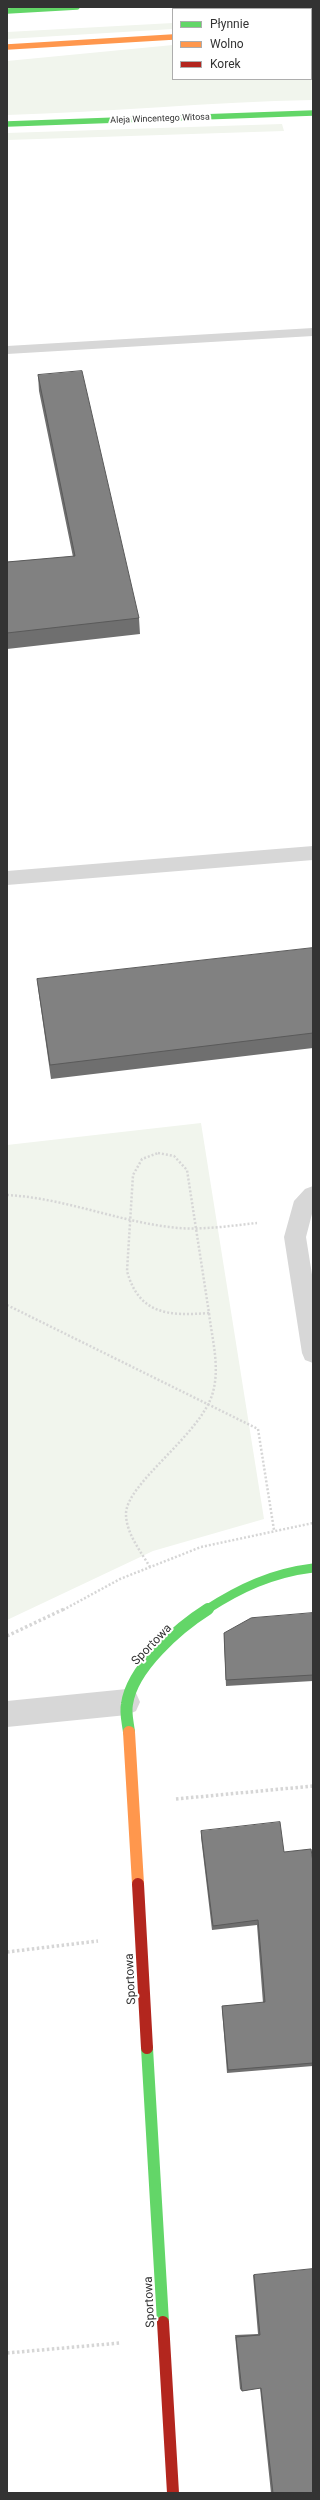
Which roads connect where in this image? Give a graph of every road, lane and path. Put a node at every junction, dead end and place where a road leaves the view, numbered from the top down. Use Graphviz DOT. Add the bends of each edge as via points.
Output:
graph roads {
  1 [pos="77,7"];
  2 [pos="7,10"];
  3 [pos="172,37"];
  4 [pos="7,47"];
  5 [pos="313,113"];
  6 [pos="7,124"];
  7 [pos="313,332"];
  8 [pos="7,350"];
  9 [pos="313,853"];
  10 [pos="7,878"];
  11 [pos="7,1195"];
  12 [pos="313,1195"];
  13 [pos="130,1219"];
  14 [pos="299,1219"];
  15 [pos="197,1229"];
  16 [pos="7,1305"];
  17 [pos="209,1313"];
  18 [pos="313,1353"];
  19 [pos="209,1404"];
  20 [pos="313,1523"];
  21 [pos="274,1530"];
  22 [pos="150,1567"];
  23 [pos="313,1568"];
  24 [pos="7,1636"];
  25 [pos="127,1702"];
  26 [pos="7,1714"];
  27 [pos="313,1786"];
  28 [pos="133,1803"];
  29 [pos="141,1936"];
  30 [pos="7,1952"];
  31 [pos="164,2339"];
  32 [pos="7,2353"];
  33 [pos="172,2493"];
  1 -- 2 [label="street"];
  3 -- 4 [label="street"];
  5 -- 6 [label="street, Aleja Wincentego Witosa"];
  7 -- 8 [label="lane"];
  9 -- 10 [label="lane"];
  11 -- 13 [label="path" via="89,1207"];
  12 -- 14 [label="lane" via="302,1207"];
  13 -- 15 [label="path" via="156,1226"];
  13 -- 15 [label="path" via="135,1167 146,1156 166,1152 178,1158 188,1170"];
  13 -- 17 [label="path" via="128,1282 140,1300 150,1308 171,1315"];
  14 -- 15 [label="path"];
  14 -- 18 [label="lane" via="295,1237"];
  15 -- 17 [label="path"];
  16 -- 19 [label="path"];
  17 -- 19 [label="path" via="218,1382"];
  19 -- 21 [label="path" via="258,1429"];
  19 -- 22 [label="path" via="190,1434 139,1486 127,1504 128,1522"];
  20 -- 21 [label="path"];
  21 -- 22 [label="path" via="201,1547"];
  22 -- 24 [label="path" via="120,1579 52,1616"];
  23 -- 25 [label="street, Sportowa" via="297,1569 261,1579 220,1601 160,1651 139,1675"];
  25 -- 26 [label="lane"];
  25 -- 28 [label="street, Sportowa"];
  27 -- 28 [label="path"];
  28 -- 29 [label="street, Sportowa"];
  29 -- 30 [label="path"];
  29 -- 31 [label="street, Sportowa"];
  31 -- 32 [label="path"];
  31 -- 33 [label="street, Sportowa"];
}
